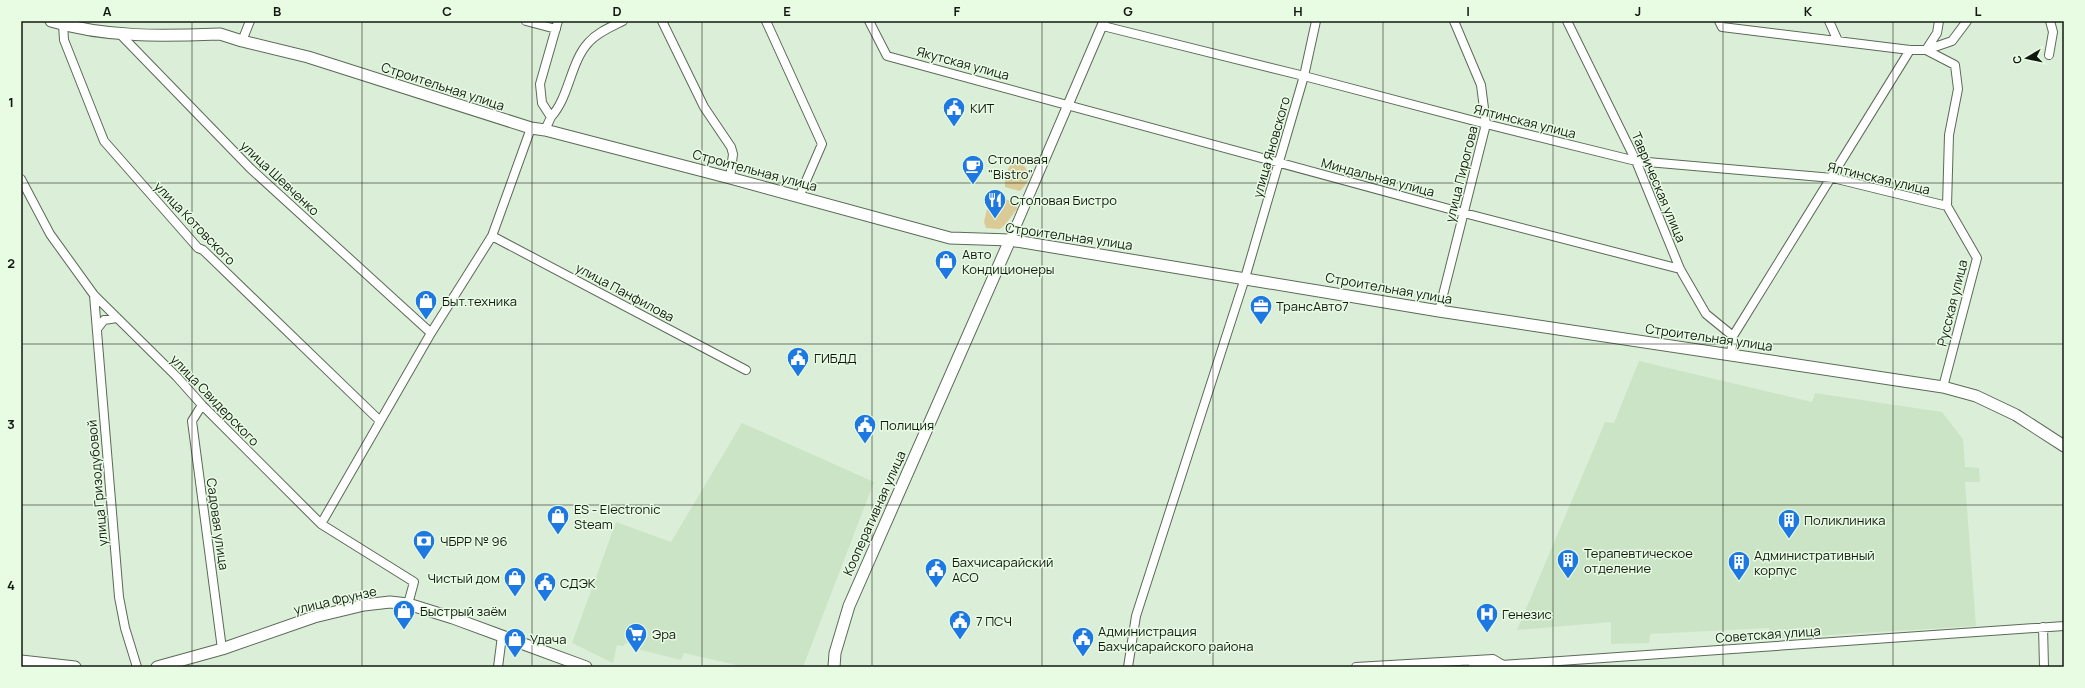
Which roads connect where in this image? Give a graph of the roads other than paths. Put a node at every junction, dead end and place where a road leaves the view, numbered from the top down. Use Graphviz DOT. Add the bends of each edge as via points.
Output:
graph roads {
  1 [pos="51,21"];
  2 [pos="250,21"];
  3 [pos="526,21"];
  4 [pos="623,21"];
  5 [pos="662,21"];
  6 [pos="766,21"];
  7 [pos="869,21"];
  8 [pos="1316,21"];
  9 [pos="1454,21"];
  10 [pos="1567,21"];
  11 [pos="1719,21"];
  12 [pos="1829,21"];
  13 [pos="1939,21"];
  14 [pos="1968,21"];
  15 [pos="2050,21"];
  16 [pos="1104,23"];
  17 [pos="63,24"];
  18 [pos="557,25"];
  19 [pos="119,33"];
  20 [pos="242,41"];
  21 [pos="1838,41"];
  22 [pos="1910,50"];
  23 [pos="1926,50"];
  24 [pos="2049,55"];
  25 [pos="1304,76"];
  26 [pos="1070,105"];
  27 [pos="551,117"];
  28 [pos="1486,124"];
  29 [pos="531,128"];
  30 [pos="545,130"];
  31 [pos="1636,161"];
  32 [pos="1279,163"];
  33 [pos="730,178"];
  34 [pos="1833,178"];
  35 [pos="21,179"];
  36 [pos="799,197"];
  37 [pos="1947,206"];
  38 [pos="1464,213"];
  39 [pos="492,236"];
  40 [pos="1010,240"];
  41 [pos="1680,269"];
  42 [pos="1245,278"];
  43 [pos="94,295"];
  44 [pos="1439,311"];
  45 [pos="117,318"];
  46 [pos="97,329"];
  47 [pos="431,333"];
  48 [pos="1733,336"];
  49 [pos="1731,354"];
  50 [pos="746,370"];
  51 [pos="1943,387"];
  52 [pos="202,406"];
  53 [pos="380,420"];
  54 [pos="2064,446"];
  55 [pos="321,524"];
  56 [pos="408,604"];
  57 [pos="2064,626"];
  58 [pos="2043,627"];
  59 [pos="502,636"];
  60 [pos="222,649"];
  61 [pos="835,653"];
  62 [pos="21,661"];
  63 [pos="62,666"];
  64 [pos="1504,666"];
  65 [pos="75,667"];
  66 [pos="137,667"];
  67 [pos="157,667"];
  68 [pos="498,667"];
  69 [pos="586,667"];
  70 [pos="827,667"];
  71 [pos="834,667"];
  72 [pos="838,667"];
  73 [pos="1128,667"];
  74 [pos="1356,667"];
  75 [pos="1473,667"];
  76 [pos="2044,667"];
  1 -- 17 [label="main road, Строительная улица"];
  2 -- 20 [label="street"];
  3 -- 18 [label="street"];
  4 -- 27 [label="street" via="604,30 587,44 560,108"];
  5 -- 33 [label="street" via="704,107 731,147 733,154"];
  6 -- 36 [label="street" via="822,144"];
  7 -- 26 [label="street, Якутская улица" via="887,56"];
  8 -- 25 [label="street, улица Яновского"];
  9 -- 28 [label="street, улица Пирогова" via="1481,84"];
  10 -- 31 [label="street, Таврическая улица"];
  11 -- 21 [label="street" via="1722,27"];
  12 -- 21 [label="street"];
  13 -- 23 [label="street" via="1937,33"];
  14 -- 23 [label="street" via="1952,41"];
  15 -- 24 [label="street" via="2053,32"];
  16 -- 25 [label="street, Ялтинская улица"];
  16 -- 26 [label="street, Кооперативная улица"];
  17 -- 19 [label="main road, Строительная улица" via="94,32"];
  17 -- 53 [label="street, улица Котовского" via="64,40 104,141 198,248"];
  18 -- 27 [label="street" via="540,84 542,103"];
  19 -- 20 [label="main road, Строительная улица" via="144,36 220,34"];
  19 -- 47 [label="street, улица Шевченко" via="250,168"];
  20 -- 29 [label="main road, Строительная улица" via="308,57"];
  21 -- 22 [label="street"];
  22 -- 23 [label="street"];
  22 -- 34 [label="street"];
  23 -- 37 [label="street" via="1955,65 1958,88 1950,134"];
  25 -- 28 [label="street, Ялтинская улица"];
  25 -- 32 [label="street, улица Яновского"];
  26 -- 32 [label="street, Миндальная улица"];
  26 -- 40 [label="street, Кооперативная улица"];
  27 -- 30 [label="street"];
  28 -- 31 [label="street, Ялтинская улица"];
  28 -- 38 [label="street, улица Пирогова"];
  29 -- 30 [label="main road, Строительная улица"];
  29 -- 39 [label="street"];
  30 -- 33 [label="main road, Строительная улица"];
  31 -- 34 [label="street, Ялтинская улица"];
  31 -- 41 [label="street, Таврическая улица"];
  32 -- 38 [label="street, Миндальная улица"];
  32 -- 42 [label="street, улица Яновского"];
  33 -- 36 [label="main road, Строительная улица"];
  34 -- 37 [label="street, Ялтинская улица"];
  34 -- 48 [label="street"];
  35 -- 43 [label="street, улица Свидерского" via="50,234"];
  36 -- 40 [label="main road, Строительная улица" via="950,238"];
  37 -- 51 [label="street, Русская улица" via="1977,258"];
  38 -- 41 [label="street, Миндальная улица"];
  38 -- 44 [label="street, улица Пирогова"];
  39 -- 47 [label="street"];
  39 -- 50 [label="street, улица Панфилова"];
  40 -- 42 [label="main road, Строительная улица"];
  40 -- 61 [label="main road, Кооперативная улица" via="849,606"];
  41 -- 48 [label="street, Таврическая улица" via="1706,314"];
  42 -- 44 [label="main road, Строительная улица"];
  42 -- 73 [label="street, улица Яновского" via="1136,616"];
  43 -- 45 [label="street, улица Свидерского"];
  43 -- 46 [label="street, улица Гризодубовой"];
  44 -- 49 [label="main road, Строительная улица"];
  45 -- 46 [label="street" via="104,320"];
  45 -- 52 [label="street, улица Свидерского" via="177,377"];
  46 -- 66 [label="street, улица Гризодубовой" via="119,597"];
  47 -- 53 [label="street"];
  48 -- 49 [label="street"];
  49 -- 51 [label="main road, Строительная улица"];
  51 -- 54 [label="main road, Строительная улица" via="1976,396 2016,415"];
  52 -- 55 [label="street, улица Свидерского"];
  52 -- 60 [label="street, Садовая улица" via="192,421"];
  53 -- 55 [label="street"];
  55 -- 56 [label="street, улица Свидерского" via="414,582"];
  56 -- 59 [label="main road, улица Фрунзе"];
  56 -- 60 [label="main road, улица Фрунзе" via="390,602 364,605 314,617"];
  57 -- 58 [label="street, Советская улица"];
  58 -- 64 [label="street, Советская улица"];
  58 -- 76 [label="street"];
  59 -- 68 [label="street"];
  59 -- 69 [label="main road, улица Фрунзе"];
  60 -- 67 [label="main road, улица Фрунзе"];
  61 -- 70 [label="main road"];
  61 -- 71 [label="main road, Кооперативная улица"];
  61 -- 72 [label="main road"];
  62 -- 63 [label="main road"];
  63 -- 65 [label="main road"];
  64 -- 74 [label="street" via="1493,659"];
  64 -- 75 [label="street, Советская улица"];
}
